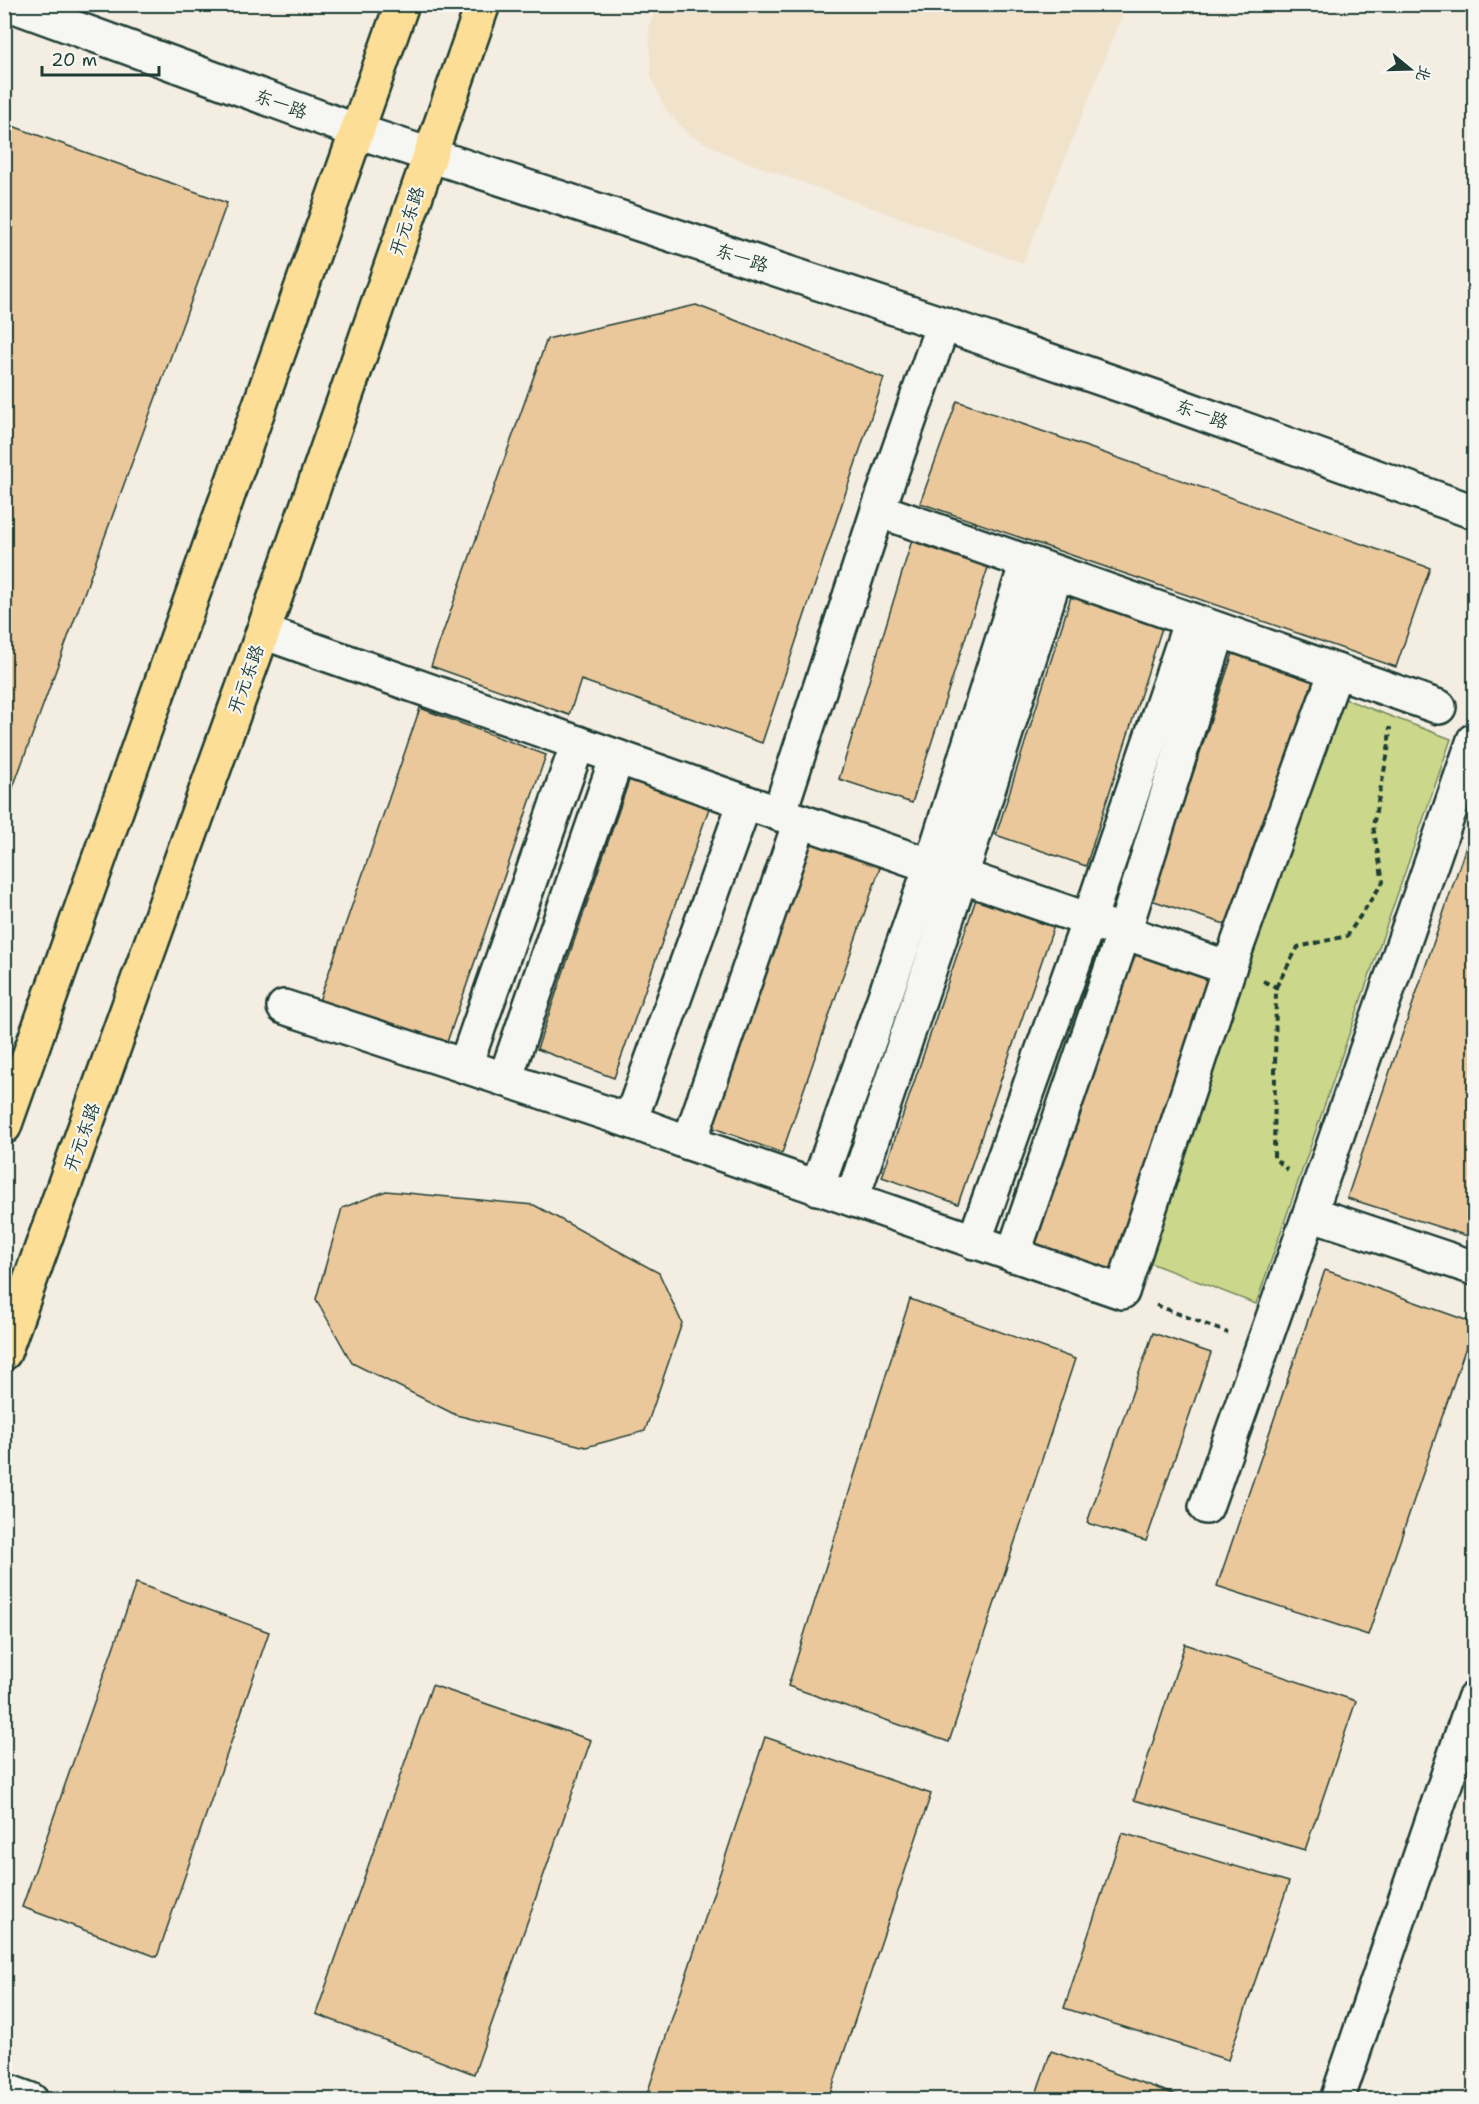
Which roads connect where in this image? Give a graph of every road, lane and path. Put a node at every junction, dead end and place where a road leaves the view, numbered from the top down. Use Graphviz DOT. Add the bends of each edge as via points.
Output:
graph roads {
  1 [pos="9,4"];
  2 [pos="402,4"];
  3 [pos="483,4"];
  4 [pos="357,131"];
  5 [pos="430,154"];
  6 [pos="943,324"];
  7 [pos="878,510"];
  8 [pos="1474,512"];
  9 [pos="1041,567"];
  10 [pos="1205,625"];
  11 [pos="263,632"];
  12 [pos="1336,671"];
  13 [pos="1393,691"];
  14 [pos="1439,707"];
  15 [pos="1474,740"];
  16 [pos="578,743"];
  17 [pos="617,757"];
  18 [pos="745,802"];
  19 [pos="790,818"];
  20 [pos="946,871"];
  21 [pos="1089,921"];
  22 [pos="1124,932"];
  23 [pos="1230,968"];
  24 [pos="1276,987"];
  25 [pos="284,1007"];
  26 [pos="465,1066"];
  27 [pos="504,1079"];
  28 [pos="630,1121"];
  29 [pos="4,1127"];
  30 [pos="689,1143"];
  31 [pos="817,1188"];
  32 [pos="852,1199"];
  33 [pos="1313,1204"];
  34 [pos="975,1242"];
  35 [pos="1013,1255"];
  36 [pos="1474,1268"];
  37 [pos="1122,1292"];
  38 [pos="1263,1346"];
  39 [pos="4,1353"];
  40 [pos="1206,1507"];
  41 [pos="1474,1699"];
  42 [pos="4,2090"];
  43 [pos="32,2100"];
  44 [pos="1337,2100"];
  1 -- 4 [label="street, 东一路"];
  2 -- 4 [label="main road"];
  3 -- 5 [label="main road, 开元东路"];
  4 -- 5 [label="street, 东一路"];
  4 -- 29 [label="main road"];
  5 -- 6 [label="street, 东一路"];
  5 -- 11 [label="main road, 开元东路"];
  6 -- 7 [label="street"];
  6 -- 8 [label="street, 东一路"];
  7 -- 9 [label="street"];
  7 -- 19 [label="street"];
  9 -- 10 [label="street"];
  9 -- 20 [label="street"];
  10 -- 12 [label="street"];
  10 -- 21 [label="street"];
  10 -- 22 [label="street"];
  11 -- 16 [label="street"];
  11 -- 39 [label="main road, 开元东路"];
  12 -- 13 [label="street"];
  12 -- 23 [label="street"];
  13 -- 14 [label="street"];
  13 -- 24 [label="path" via="1388,752 1373,826 1383,882 1347,936 1299,947"];
  15 -- 33 [label="street"];
  16 -- 17 [label="street"];
  16 -- 26 [label="street"];
  17 -- 18 [label="street"];
  17 -- 27 [label="street"];
  18 -- 19 [label="street"];
  18 -- 28 [label="street"];
  19 -- 20 [label="street"];
  19 -- 30 [label="street"];
  20 -- 21 [label="street"];
  20 -- 31 [label="street"];
  20 -- 32 [label="street"];
  21 -- 22 [label="street"];
  21 -- 34 [label="street"];
  22 -- 23 [label="street"];
  22 -- 35 [label="street"];
  23 -- 24 [label="path"];
  23 -- 37 [label="street"];
  24 -- 33 [label="path" via="1274,1158"];
  25 -- 26 [label="street"];
  26 -- 27 [label="street"];
  27 -- 28 [label="street"];
  28 -- 30 [label="street"];
  30 -- 31 [label="street"];
  31 -- 32 [label="street"];
  32 -- 34 [label="street"];
  33 -- 36 [label="street"];
  33 -- 38 [label="street"];
  34 -- 35 [label="street"];
  35 -- 37 [label="street"];
  37 -- 38 [label="path"];
  38 -- 40 [label="street"];
  41 -- 44 [label="street"];
  42 -- 43 [label="street"];
}
